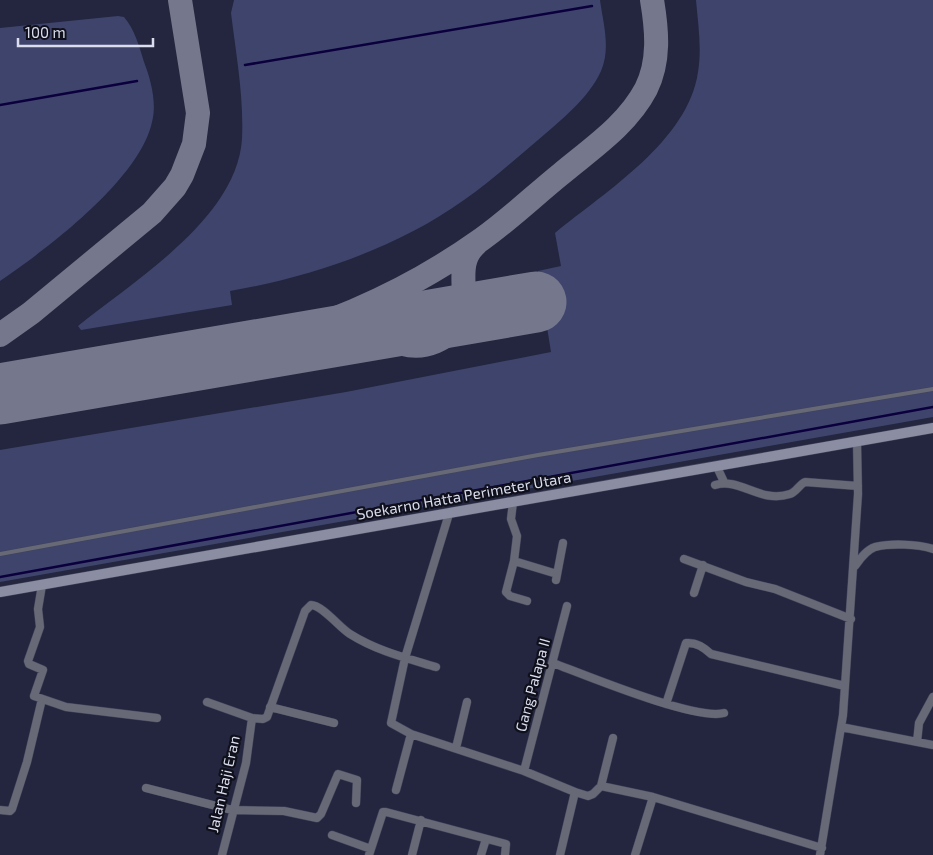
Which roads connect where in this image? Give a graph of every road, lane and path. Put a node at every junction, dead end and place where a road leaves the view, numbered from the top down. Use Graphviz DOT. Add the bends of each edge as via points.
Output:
graph roads {
  1 [pos="933,389"];
  2 [pos="933,428"];
  3 [pos="857,441"];
  4 [pos="717,467"];
  5 [pos="724,482"];
  6 [pos="715,485"];
  7 [pos="858,486"];
  8 [pos="513,502"];
  9 [pos="449,514"];
  10 [pos="563,543"];
  11 [pos="933,549"];
  12 [pos="0,554"];
  13 [pos="684,558"];
  14 [pos="514,561"];
  15 [pos="702,565"];
  16 [pos="854,568"];
  17 [pos="42,585"];
  18 [pos="0,592"];
  19 [pos="694,593"];
  20 [pos="527,601"];
  21 [pos="567,606"];
  22 [pos="851,619"];
  23 [pos="405,658"];
  24 [pos="553,663"];
  25 [pos="436,667"];
  26 [pos="846,686"];
  27 [pos="933,697"];
  28 [pos="42,699"];
  29 [pos="207,702"];
  30 [pos="467,702"];
  31 [pos="666,704"];
  32 [pos="270,707"];
  33 [pos="724,713"];
  34 [pos="157,718"];
  35 [pos="252,718"];
  36 [pos="334,723"];
  37 [pos="841,727"];
  38 [pos="411,734"];
  39 [pos="612,738"];
  40 [pos="917,742"];
  41 [pos="933,745"];
  42 [pos="456,748"];
  43 [pos="524,771"];
  44 [pos="601,786"];
  45 [pos="146,788"];
  46 [pos="396,790"];
  47 [pos="575,792"];
  48 [pos="654,797"];
  49 [pos="356,803"];
  50 [pos="0,810"];
  51 [pos="232,810"];
  52 [pos="421,820"];
  53 [pos="332,836"];
  54 [pos="486,839"];
  55 [pos="370,852"];
  56 [pos="821,852"];
  57 [pos="222,855"];
  58 [pos="412,855"];
  59 [pos="481,855"];
  60 [pos="505,855"];
  61 [pos="560,855"];
  62 [pos="635,855"];
  1 -- 12 [label="lane" via="538,455"];
  2 -- 3 [label="main road, Soekarno Hatta Perimeter Utara"];
  3 -- 4 [label="main road, Soekarno Hatta Perimeter Utara"];
  3 -- 7 [label="street"];
  4 -- 5 [label="street"];
  4 -- 8 [label="main road, Soekarno Hatta Perimeter Utara"];
  5 -- 6 [label="street"];
  5 -- 7 [label="street" via="773,498 792,493 805,482"];
  7 -- 16 [label="street"];
  8 -- 9 [label="main road, Soekarno Hatta Perimeter Utara"];
  8 -- 14 [label="street" via="511,519 517,532"];
  9 -- 17 [label="main road, Soekarno Hatta Perimeter Utara"];
  9 -- 23 [label="street"];
  10 -- 14 [label="street" via="556,577"];
  11 -- 16 [label="street" via="902,545 873,548 861,557"];
  13 -- 15 [label="street"];
  14 -- 20 [label="street" via="506,592"];
  15 -- 19 [label="street"];
  15 -- 22 [label="street"];
  16 -- 22 [label="street"];
  17 -- 18 [label="main road, Soekarno Hatta Perimeter Utara"];
  17 -- 28 [label="street" via="38,609 40,627 28,661 43,670 34,696"];
  21 -- 24 [label="street, Gang Palapa II"];
  22 -- 26 [label="street"];
  23 -- 25 [label="street"];
  23 -- 32 [label="street" via="385,653 348,633 311,605"];
  23 -- 38 [label="street" via="391,723"];
  24 -- 31 [label="street"];
  24 -- 43 [label="street, Gang Palapa II"];
  26 -- 31 [label="street" via="711,654 705,646 689,642"];
  26 -- 37 [label="street"];
  27 -- 40 [label="street" via="919,723"];
  28 -- 34 [label="street" via="84,711"];
  28 -- 50 [label="street" via="12,809"];
  29 -- 35 [label="street"];
  30 -- 42 [label="street"];
  31 -- 33 [label="street" via="698,713"];
  32 -- 35 [label="street" via="263,720"];
  32 -- 36 [label="street"];
  35 -- 51 [label="street, Jalan Haji Eran" via="246,763"];
  37 -- 40 [label="street"];
  37 -- 56 [label="street"];
  38 -- 42 [label="street"];
  38 -- 46 [label="street"];
  39 -- 44 [label="street"];
  40 -- 41 [label="street"];
  42 -- 43 [label="street"];
  43 -- 47 [label="street"];
  44 -- 47 [label="street" via="588,796"];
  44 -- 48 [label="street"];
  45 -- 51 [label="street"];
  47 -- 61 [label="street"];
  48 -- 56 [label="street"];
  48 -- 62 [label="street"];
  49 -- 51 [label="street" via="356,779 338,774 317,818 284,811"];
  51 -- 57 [label="street, Jalan Haji Eran"];
  52 -- 54 [label="street"];
  52 -- 55 [label="street" via="383,812"];
  52 -- 58 [label="street"];
  53 -- 55 [label="street"];
  54 -- 59 [label="street"];
  54 -- 60 [label="street" via="506,844"];
}
